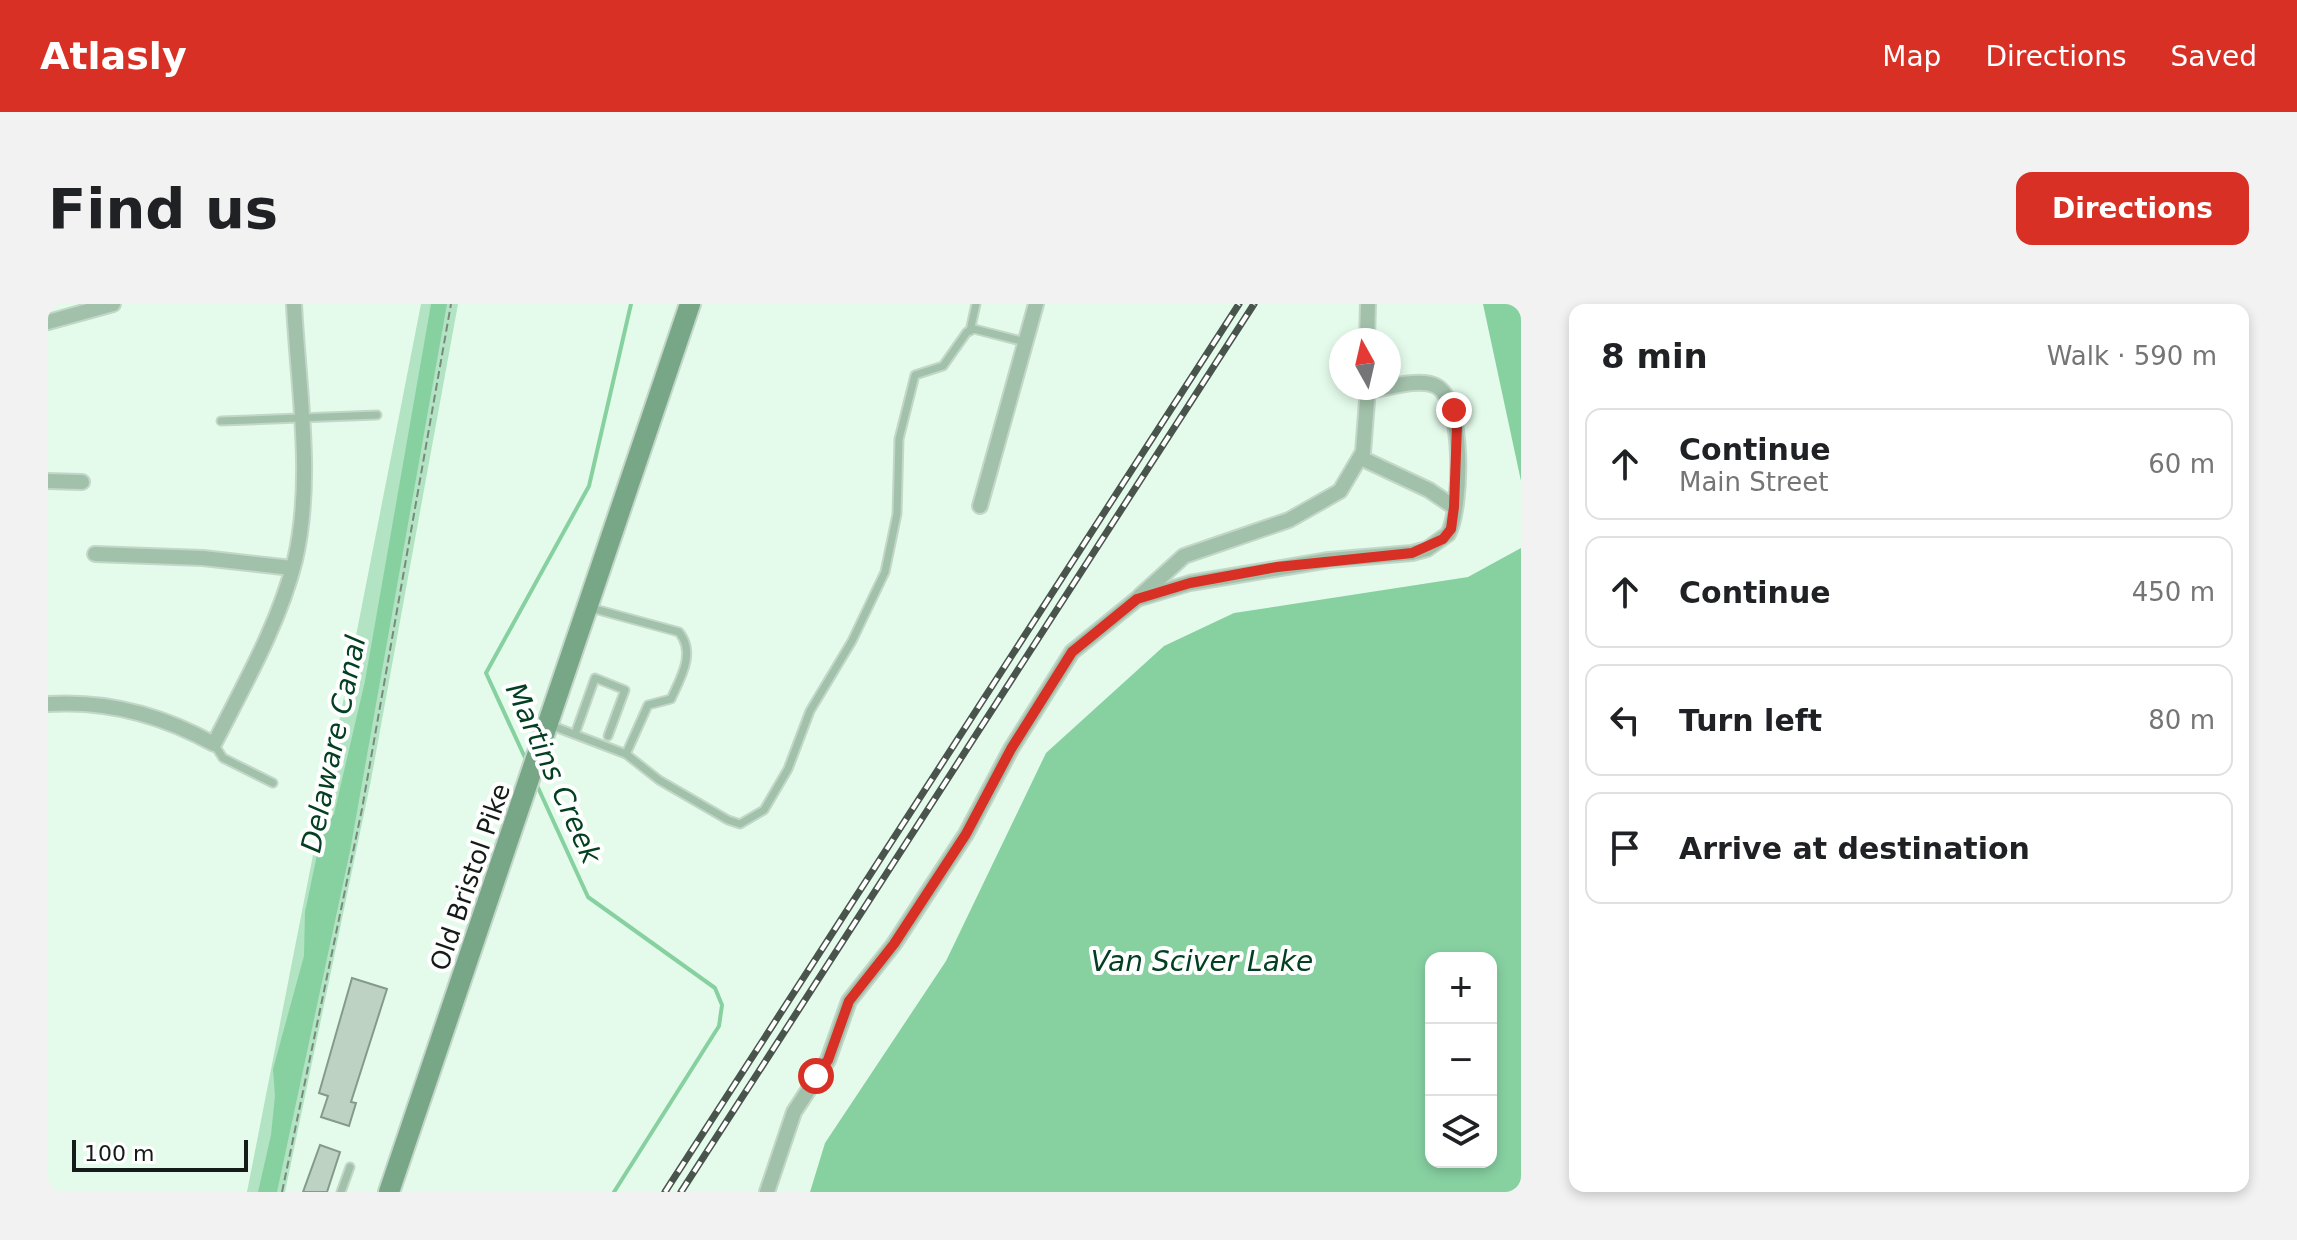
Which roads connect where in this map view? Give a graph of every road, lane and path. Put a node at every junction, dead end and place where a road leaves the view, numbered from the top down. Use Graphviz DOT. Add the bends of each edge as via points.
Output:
graph roads {
  1 [pos="113,304"];
  2 [pos="294,304"];
  3 [pos="451,304"];
  4 [pos="690,304"];
  5 [pos="976,304"];
  6 [pos="1036,304"];
  7 [pos="1368,304"];
  8 [pos="48,322"];
  9 [pos="1367,328"];
  10 [pos="970,331"];
  11 [pos="1025,342"];
  12 [pos="1401,386"];
  13 [pos="1368,400"];
  14 [pos="377,415"];
  15 [pos="300,417"];
  16 [pos="221,421"];
  17 [pos="1361,458"];
  18 [pos="48,481"];
  19 [pos="82,482"];
  20 [pos="980,506"];
  21 [pos="1454,507"];
  22 [pos="95,554"];
  23 [pos="292,568"];
  24 [pos="1137,599"];
  25 [pos="589,607"];
  26 [pos="48,704"];
  27 [pos="548,725"];
  28 [pos="575,734"];
  29 [pos="608,736"];
  30 [pos="214,744"];
  31 [pos="626,754"];
  32 [pos="273,783"];
  33 [pos="350,1167"];
  34 [pos="282,1192"];
  35 [pos="341,1192"];
  36 [pos="389,1192"];
  37 [pos="767,1192"];
  1 -- 8 [label="street"];
  2 -- 15 [label="street"];
  3 -- 34 [label="path" via="362,809"];
  4 -- 25 [label="main road, Old Bristol Pike"];
  5 -- 10 [label="lane"];
  6 -- 11 [label="street"];
  7 -- 9 [label="street"];
  10 -- 11 [label="lane"];
  10 -- 31 [label="lane" via="943,366 915,375 899,439 897,514 885,572 764,810 740,824 728,820"];
  11 -- 20 [label="street"];
  12 -- 21 [label="street" via="1426,383 1446,395 1457,426"];
  13 -- 17 [label="street"];
  14 -- 15 [label="lane"];
  15 -- 16 [label="lane"];
  15 -- 23 [label="street" via="303,494"];
  17 -- 21 [label="street"];
  17 -- 24 [label="street" via="1349,481 1319,505 1184,556"];
  18 -- 19 [label="street"];
  21 -- 24 [label="street" via="1448,534 1427,549 1277,567"];
  22 -- 23 [label="street"];
  23 -- 30 [label="street"];
  24 -- 37 [label="street" via="1072,652 966,834 894,944 849,1001 828,1060 794,1112"];
  25 -- 27 [label="main road, Old Bristol Pike"];
  25 -- 31 [label="lane" via="649,621 679,632 687,642 689,653 671,699 648,705"];
  26 -- 30 [label="street" via="123,707"];
  27 -- 28 [label="lane"];
  27 -- 36 [label="main road, Old Bristol Pike"];
  28 -- 29 [label="lane" via="595,678 625,690"];
  28 -- 31 [label="lane"];
  30 -- 32 [label="lane" via="223,758"];
  33 -- 35 [label="lane"];
}
